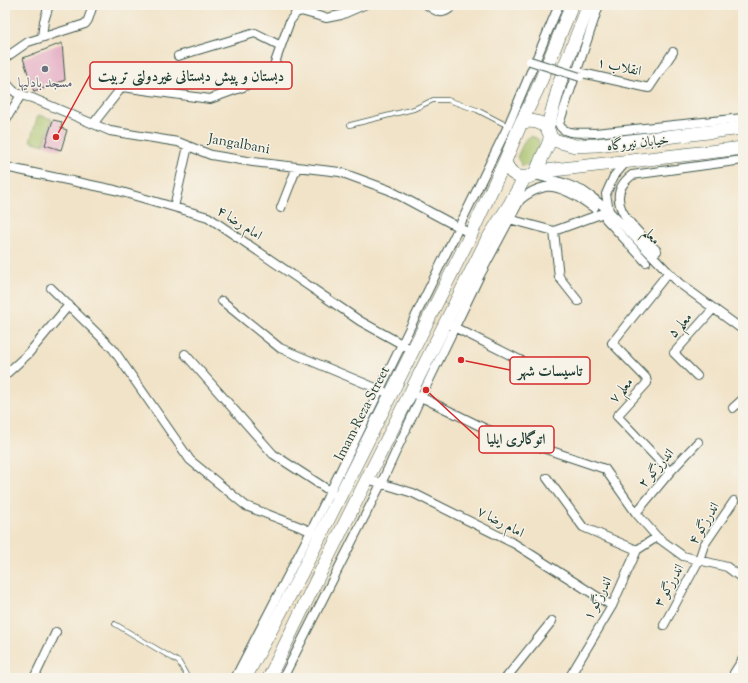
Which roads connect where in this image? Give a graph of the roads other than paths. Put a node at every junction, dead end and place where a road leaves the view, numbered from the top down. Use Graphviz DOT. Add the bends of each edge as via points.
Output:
graph roads {
  1 [pos="49,5"];
  2 [pos="93,5"];
  3 [pos="364,5"];
  4 [pos="427,5"];
  5 [pos="454,5"];
  6 [pos="559,5"];
  7 [pos="572,5"];
  8 [pos="590,5"];
  9 [pos="599,5"];
  10 [pos="42,37"];
  11 [pos="281,46"];
  12 [pos="674,52"];
  13 [pos="178,56"];
  14 [pos="5,58"];
  15 [pos="530,61"];
  16 [pos="564,68"];
  17 [pos="578,74"];
  18 [pos="5,81"];
  19 [pos="537,90"];
  20 [pos="21,95"];
  21 [pos="556,97"];
  22 [pos="743,118"];
  23 [pos="5,121"];
  24 [pos="93,124"];
  25 [pos="350,125"];
  26 [pos="515,127"];
  27 [pos="743,128"];
  28 [pos="548,134"];
  29 [pos="596,145"];
  30 [pos="188,146"];
  31 [pos="743,148"];
  32 [pos="743,160"];
  33 [pos="504,161"];
  34 [pos="626,162"];
  35 [pos="598,165"];
  36 [pos="5,166"];
  37 [pos="297,167"];
  38 [pos="531,174"];
  39 [pos="485,206"];
  40 [pos="174,208"];
  41 [pos="281,208"];
  42 [pos="594,208"];
  43 [pos="608,215"];
  44 [pos="505,216"];
  45 [pos="458,227"];
  46 [pos="554,231"];
  47 [pos="471,234"];
  48 [pos="658,251"];
  49 [pos="646,262"];
  50 [pos="668,273"];
  51 [pos="51,288"];
  52 [pos="222,301"];
  53 [pos="578,301"];
  54 [pos="69,305"];
  55 [pos="713,309"];
  56 [pos="450,325"];
  57 [pos="743,330"];
  58 [pos="408,347"];
  59 [pos="185,354"];
  60 [pos="536,368"];
  61 [pos="5,375"];
  62 [pos="697,376"];
  63 [pos="385,392"];
  64 [pos="416,394"];
  65 [pos="743,399"];
  66 [pos="733,408"];
  67 [pos="698,442"];
  68 [pos="670,472"];
  69 [pos="547,478"];
  70 [pos="368,479"];
  71 [pos="382,483"];
  72 [pos="335,494"];
  73 [pos="734,501"];
  74 [pos="636,513"];
  75 [pos="316,533"];
  76 [pos="657,537"];
  77 [pos="637,550"];
  78 [pos="699,560"];
  79 [pos="743,579"];
  80 [pos="612,606"];
  81 [pos="552,621"];
  82 [pos="115,624"];
  83 [pos="664,625"];
  84 [pos="56,632"];
  85 [pos="279,655"];
  86 [pos="743,659"];
  87 [pos="734,673"];
  88 [pos="34,678"];
  89 [pos="188,678"];
  90 [pos="235,678"];
  91 [pos="245,678"];
  92 [pos="264,678"];
  93 [pos="269,678"];
  94 [pos="283,678"];
  95 [pos="506,678"];
  96 [pos="569,678"];
  1 -- 10 [label="street"];
  2 -- 10 [label="street" via="88,20 81,26"];
  3 -- 11 [label="street" via="341,15 326,18 301,11 290,22"];
  4 -- 5 [label="street" via="437,12 444,12"];
  6 -- 26 [label="street"];
  7 -- 19 [label="main road, Imam Reza Street"];
  8 -- 16 [label="main road"];
  9 -- 17 [label="street"];
  10 -- 14 [label="street" via="28,42"];
  11 -- 13 [label="street" via="255,33"];
  11 -- 24 [label="street" via="273,68 243,87 210,99 122,87"];
  12 -- 17 [label="street, انقلاب ۱" via="648,88"];
  15 -- 17 [label="street, bridge"];
  16 -- 17 [label="street, انقلاب ۱"];
  16 -- 21 [label="main road"];
  17 -- 22 [label="street" via="559,124 565,131 595,133"];
  18 -- 20 [label="street, Jangalbani" via="13,91"];
  19 -- 21 [label="main road" via="538,98 544,102 551,102"];
  19 -- 26 [label="main road, Imam Reza Street"];
  20 -- 23 [label="street"];
  20 -- 24 [label="street, Jangalbani"];
  21 -- 28 [label="main road"];
  24 -- 30 [label="street, Jangalbani" via="110,131 178,142"];
  25 -- 26 [label="lane" via="414,109 433,100 448,100"];
  26 -- 28 [label="main road, خیابان نیروگاه" via="526,121 535,121 540,123"];
  26 -- 33 [label="main road, Imam Reza Street"];
  26 -- 45 [label="street"];
  27 -- 29 [label="main road, خیابان نیروگاه"];
  28 -- 29 [label="main road, خیابان نیروگاه" via="575,146"];
  28 -- 38 [label="main road"];
  29 -- 35 [label="main road" via="592,152 593,159"];
  30 -- 37 [label="street, Jangalbani" via="212,155"];
  30 -- 40 [label="street"];
  31 -- 34 [label="main road, خیابان نیروگاه"];
  32 -- 48 [label="street" via="632,175 627,179 618,193 619,205 629,221"];
  33 -- 38 [label="main road" via="513,174 521,177"];
  33 -- 39 [label="main road, Imam Reza Street"];
  34 -- 35 [label="main road, خیابان نیروگاه"];
  34 -- 43 [label="street" via="614,176 606,194"];
  35 -- 38 [label="main road, خیابان نیروگاه"];
  36 -- 40 [label="street, امام رضا ۴" via="115,190"];
  37 -- 41 [label="street"];
  37 -- 45 [label="street, Jangalbani" via="340,172 390,190"];
  38 -- 43 [label="street, معلم" via="583,191"];
  38 -- 44 [label="main road"];
  39 -- 44 [label="main road" via="496,204 502,208"];
  39 -- 47 [label="main road, Imam Reza Street"];
  40 -- 58 [label="street, امام رضا ۴" via="208,218 360,321"];
  42 -- 44 [label="street" via="571,194 557,188 546,187 530,192"];
  43 -- 46 [label="street"];
  43 -- 49 [label="street"];
  43 -- 50 [label="street, معلم"];
  44 -- 46 [label="street"];
  44 -- 56 [label="main road" via="486,242"];
  45 -- 47 [label="street, Jangalbani"];
  45 -- 58 [label="street"];
  46 -- 53 [label="street" via="560,277"];
  47 -- 58 [label="main road, Imam Reza Street"];
  50 -- 55 [label="street, معلم"];
  50 -- 68 [label="street, معلم ۷" via="612,343 646,378 647,383 617,416"];
  51 -- 54 [label="street"];
  52 -- 63 [label="street" via="280,348"];
  54 -- 61 [label="street" via="28,354"];
  54 -- 75 [label="street" via="113,349 190,460 246,506"];
  55 -- 57 [label="street, معلم"];
  55 -- 62 [label="street, معلم ۵" via="674,353"];
  56 -- 60 [label="street"];
  56 -- 64 [label="main road"];
  58 -- 63 [label="main road, Imam Reza Street"];
  59 -- 72 [label="street" via="273,454"];
  63 -- 72 [label="main road, Imam Reza Street"];
  64 -- 70 [label="main road"];
  64 -- 71 [label="street"];
  64 -- 74 [label="street" via="486,429 605,469"];
  65 -- 66 [label="street"];
  67 -- 68 [label="street, اندرزگو ۲"];
  68 -- 74 [label="street, اندرزگو ۲"];
  69 -- 77 [label="street" via="584,527"];
  70 -- 71 [label="street, امام رضا ۷"];
  70 -- 85 [label="main road"];
  71 -- 80 [label="street, امام رضا ۷" via="413,493 515,544"];
  71 -- 94 [label="street"];
  72 -- 75 [label="main road, Imam Reza Street"];
  73 -- 78 [label="street, اندرزگو ۴" via="704,545"];
  74 -- 76 [label="street"];
  75 -- 90 [label="street"];
  75 -- 91 [label="main road, Imam Reza Street"];
  76 -- 77 [label="street"];
  76 -- 78 [label="street" via="683,556"];
  77 -- 80 [label="street, اندرزگو ۱"];
  78 -- 79 [label="street" via="727,567"];
  78 -- 83 [label="street, اندرزگو ۳"];
  80 -- 96 [label="street, اندرزگو ۱"];
  81 -- 95 [label="street"];
  82 -- 89 [label="lane" via="179,662"];
  84 -- 88 [label="street"];
  85 -- 92 [label="main road"];
  85 -- 93 [label="main road"];
  86 -- 87 [label="street"];
}
